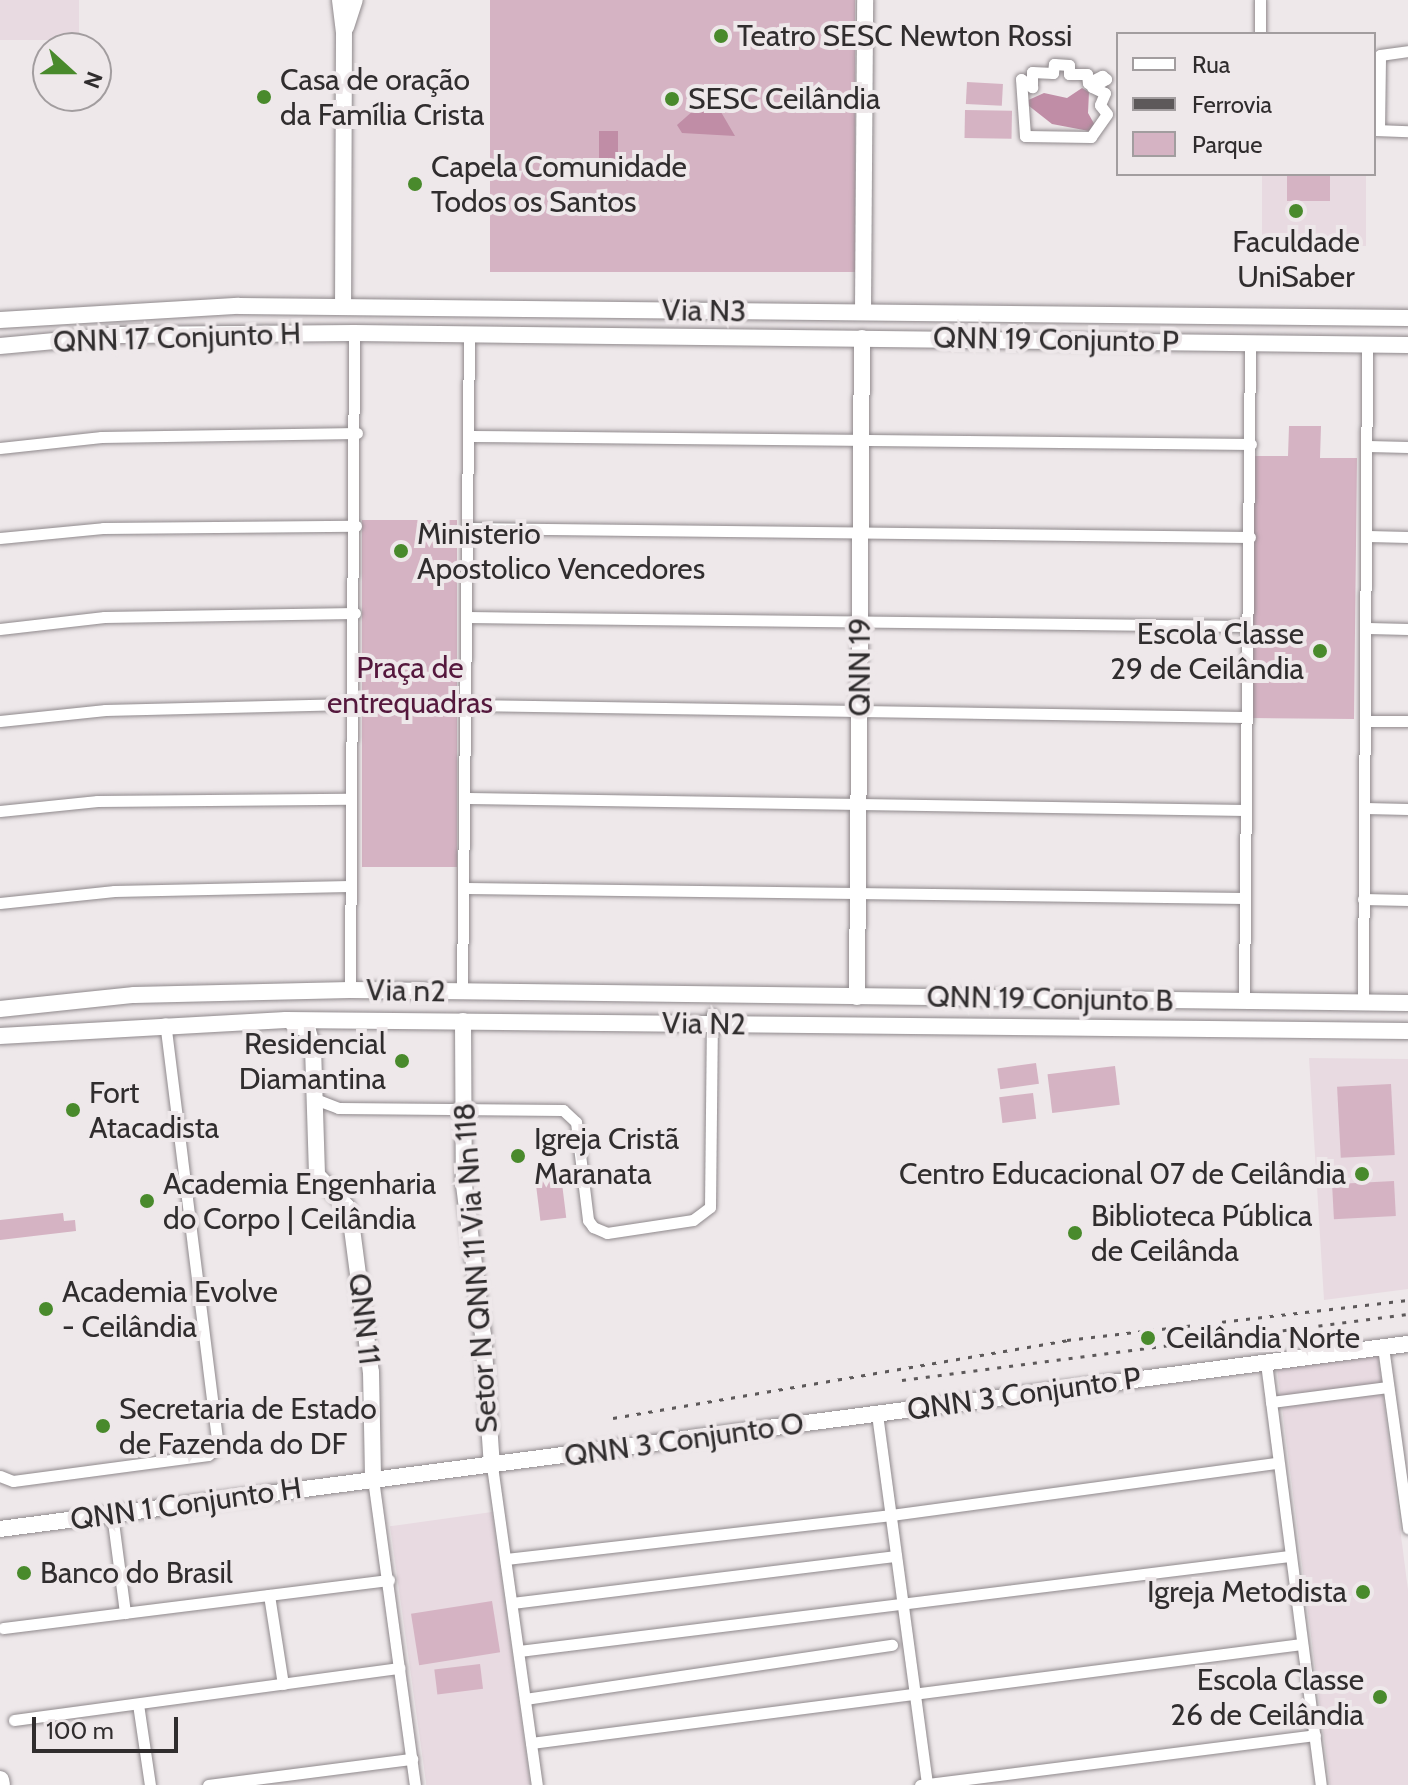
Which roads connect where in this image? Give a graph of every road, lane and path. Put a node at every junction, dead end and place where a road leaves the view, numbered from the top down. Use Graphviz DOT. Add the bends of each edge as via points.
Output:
graph roads {
  1 [pos="340,0"];
  2 [pos="355,0"];
  3 [pos="865,0"];
  4 [pos="1260,0"];
  5 [pos="344,32"];
  6 [pos="1260,32"];
  7 [pos="1408,51"];
  8 [pos="1069,65"];
  9 [pos="1376,130"];
  10 [pos="1408,131"];
  11 [pos="239,306"];
  12 [pos="343,306"];
  13 [pos="621,309"];
  14 [pos="837,311"];
  15 [pos="863,311"];
  16 [pos="90,312"];
  17 [pos="1074,314"];
  18 [pos="1214,316"];
  19 [pos="1408,318"];
  20 [pos="0,320"];
  21 [pos="354,333"];
  22 [pos="440,333"];
  23 [pos="469,333"];
  24 [pos="121,335"];
  25 [pos="653,335"];
  26 [pos="1408,337"];
  27 [pos="862,338"];
  28 [pos="975,339"];
  29 [pos="1106,340"];
  30 [pos="0,343"];
  31 [pos="1250,343"];
  32 [pos="1372,344"];
  33 [pos="1408,345"];
  34 [pos="357,433"];
  35 [pos="471,436"];
  36 [pos="859,442"];
  37 [pos="1251,444"];
  38 [pos="1368,446"];
  39 [pos="1408,447"];
  40 [pos="0,448"];
  41 [pos="356,526"];
  42 [pos="470,528"];
  43 [pos="860,531"];
  44 [pos="1368,536"];
  45 [pos="1250,537"];
  46 [pos="1408,537"];
  47 [pos="0,538"];
  48 [pos="355,613"];
  49 [pos="467,617"];
  50 [pos="860,623"];
  51 [pos="1247,626"];
  52 [pos="1368,628"];
  53 [pos="0,629"];
  54 [pos="1408,629"];
  55 [pos="350,704"];
  56 [pos="468,705"];
  57 [pos="860,711"];
  58 [pos="1245,717"];
  59 [pos="0,721"];
  60 [pos="1365,721"];
  61 [pos="1408,721"];
  62 [pos="468,798"];
  63 [pos="349,799"];
  64 [pos="857,803"];
  65 [pos="1365,808"];
  66 [pos="1408,809"];
  67 [pos="1245,810"];
  68 [pos="0,811"];
  69 [pos="349,886"];
  70 [pos="466,888"];
  71 [pos="856,895"];
  72 [pos="1244,898"];
  73 [pos="1363,899"];
  74 [pos="1408,900"];
  75 [pos="0,903"];
  76 [pos="293,990"];
  77 [pos="350,990"];
  78 [pos="462,992"];
  79 [pos="134,995"];
  80 [pos="695,995"];
  81 [pos="854,997"];
  82 [pos="1059,1000"];
  83 [pos="1227,1001"];
  84 [pos="1244,1001"];
  85 [pos="1363,1003"];
  86 [pos="1408,1003"];
  87 [pos="0,1009"];
  88 [pos="712,1019"];
  89 [pos="286,1020"];
  90 [pos="463,1021"];
  91 [pos="188,1022"];
  92 [pos="165,1023"];
  93 [pos="747,1025"];
  94 [pos="954,1026"];
  95 [pos="1120,1029"];
  96 [pos="1408,1031"];
  97 [pos="37,1032"];
  98 [pos="0,1036"];
  99 [pos="315,1099"];
  100 [pos="463,1109"];
  101 [pos="1408,1344"];
  102 [pos="1383,1347"];
  103 [pos="1266,1363"];
  104 [pos="1388,1387"];
  105 [pos="1271,1402"];
  106 [pos="877,1414"];
  107 [pos="1403,1450"];
  108 [pos="1278,1463"];
  109 [pos="492,1466"];
  110 [pos="0,1476"];
  111 [pos="373,1479"];
  112 [pos="112,1514"];
  113 [pos="891,1515"];
  114 [pos="1408,1528"];
  115 [pos="0,1529"];
  116 [pos="896,1556"];
  117 [pos="1289,1556"];
  118 [pos="506,1559"];
  119 [pos="389,1580"];
  120 [pos="269,1595"];
  121 [pos="512,1603"];
  122 [pos="902,1605"];
  123 [pos="125,1613"];
  124 [pos="3,1628"];
  125 [pos="1302,1644"];
  126 [pos="892,1645"];
  127 [pos="519,1651"];
  128 [pos="400,1668"];
  129 [pos="283,1684"];
  130 [pos="915,1693"];
  131 [pos="525,1699"];
  132 [pos="138,1704"];
  133 [pos="14,1720"];
  134 [pos="1315,1735"];
  135 [pos="531,1743"];
  136 [pos="412,1759"];
  137 [pos="150,1785"];
  138 [pos="208,1785"];
  139 [pos="415,1785"];
  140 [pos="537,1785"];
  141 [pos="920,1785"];
  142 [pos="927,1785"];
  143 [pos="1321,1785"];
  1 -- 5 [label="main road"];
  2 -- 5 [label="main road"];
  3 -- 15 [label="main road"];
  4 -- 6 [label="street"];
  5 -- 12 [label="main road"];
  7 -- 9 [label="street" via="1380,55"];
  8 -- 8 [label="street" via="1054,64 1053,73 1032,72 1032,87 1021,79 1025,136 1087,138 1100,131 1099,119 1107,114 1100,105 1105,93 1092,87 1106,79 1088,83 1087,74 1069,74"];
  9 -- 10 [label="street"];
  11 -- 12 [label="main road, Via N3"];
  11 -- 16 [label="main road, Via N3"];
  11 -- 24 [label="main road" via="118,318 112,329"];
  12 -- 13 [label="main road, Via N3"];
  13 -- 14 [label="main road, Via N3"];
  13 -- 22 [label="main road" via="630,317 623,328 480,326"];
  14 -- 15 [label="main road, Via N3"];
  14 -- 25 [label="main road" via="798,318 654,317 644,325"];
  15 -- 17 [label="main road, Via N3"];
  16 -- 20 [label="main road, Via N3"];
  16 -- 30 [label="main road" via="98,322 89,331"];
  17 -- 18 [label="main road, Via N3"];
  17 -- 28 [label="main road" via="1083,326 1074,335 1006,333"];
  18 -- 19 [label="main road, Via N3"];
  18 -- 29 [label="main road" via="1103,322 1097,333"];
  21 -- 22 [label="main road"];
  21 -- 24 [label="main road, QNN 17 Conjunto H"];
  21 -- 34 [label="street"];
  22 -- 23 [label="main road"];
  23 -- 25 [label="main road, QNN 19 Conjunto P"];
  23 -- 35 [label="street"];
  24 -- 30 [label="main road, QNN 17 Conjunto H"];
  25 -- 27 [label="main road, QNN 19 Conjunto P"];
  26 -- 32 [label="main road"];
  27 -- 28 [label="main road, QNN 19 Conjunto P"];
  27 -- 36 [label="main road, QNN 19"];
  28 -- 29 [label="main road, QNN 19 Conjunto P"];
  29 -- 31 [label="main road, QNN 19 Conjunto P"];
  31 -- 32 [label="main road"];
  31 -- 37 [label="street"];
  32 -- 33 [label="main road"];
  32 -- 38 [label="street"];
  34 -- 40 [label="street" via="101,437"];
  34 -- 41 [label="street"];
  35 -- 36 [label="street"];
  35 -- 42 [label="street"];
  36 -- 37 [label="street"];
  36 -- 43 [label="main road, QNN 19"];
  37 -- 45 [label="street"];
  38 -- 39 [label="street"];
  38 -- 44 [label="street"];
  41 -- 47 [label="street" via="103,528"];
  41 -- 48 [label="street"];
  42 -- 43 [label="street"];
  42 -- 49 [label="street"];
  43 -- 45 [label="street"];
  43 -- 50 [label="main road, QNN 19"];
  44 -- 46 [label="street"];
  44 -- 52 [label="street"];
  45 -- 51 [label="street"];
  48 -- 53 [label="street" via="104,617"];
  48 -- 55 [label="street"];
  49 -- 50 [label="street"];
  49 -- 56 [label="street"];
  50 -- 51 [label="street"];
  50 -- 57 [label="main road, QNN 19"];
  51 -- 58 [label="street"];
  52 -- 54 [label="street"];
  52 -- 60 [label="street"];
  55 -- 59 [label="street" via="105,710"];
  55 -- 63 [label="street"];
  56 -- 57 [label="street"];
  56 -- 62 [label="street"];
  57 -- 58 [label="street"];
  57 -- 64 [label="main road, QNN 19"];
  58 -- 67 [label="street"];
  60 -- 61 [label="street"];
  60 -- 65 [label="street"];
  62 -- 64 [label="street"];
  62 -- 70 [label="street"];
  63 -- 68 [label="street" via="97,801"];
  63 -- 69 [label="street"];
  64 -- 67 [label="street"];
  64 -- 71 [label="main road, QNN 19"];
  65 -- 66 [label="street"];
  65 -- 73 [label="street"];
  67 -- 72 [label="street"];
  69 -- 75 [label="street" via="114,891"];
  69 -- 77 [label="street"];
  70 -- 71 [label="street"];
  70 -- 78 [label="street"];
  71 -- 72 [label="street"];
  71 -- 81 [label="main road, QNN 19"];
  72 -- 84 [label="street"];
  73 -- 74 [label="street"];
  73 -- 85 [label="street"];
  76 -- 77 [label="main road, Via N2"];
  76 -- 79 [label="main road, Via N2"];
  76 -- 91 [label="main road" via="170,1003 169,1016"];
  77 -- 78 [label="main road, Via n2"];
  78 -- 80 [label="main road, Via n2"];
  79 -- 87 [label="main road, Via N2"];
  79 -- 97 [label="main road" via="153,1001 152,1015 75,1022"];
  80 -- 81 [label="main road, Via n2"];
  80 -- 88 [label="main road" via="712,1001"];
  81 -- 82 [label="main road, QNN 19 Conjunto B"];
  81 -- 93 [label="main road" via="808,1004 733,1003 728,1016"];
  82 -- 83 [label="main road, QNN 19 Conjunto B"];
  82 -- 94 [label="main road" via="1078,1005 1075,1022 1003,1020"];
  83 -- 84 [label="main road, QNN 19 Conjunto B"];
  83 -- 95 [label="main road" via="1093,1011 1095,1024"];
  84 -- 85 [label="main road"];
  85 -- 86 [label="main road"];
  88 -- 90 [label="main road, Via N2"];
  88 -- 93 [label="main road, Via N2"];
  88 -- 100 [label="street" via="710,1207 699,1219 598,1231 588,1220 573,1117 558,1110"];
  89 -- 90 [label="main road, Via N2"];
  89 -- 91 [label="main road, Via N2"];
  89 -- 99 [label="main road, QNN 11" via="311,1035"];
  90 -- 100 [label="main road, Setor N QNN 11 Via Nn 118"];
  91 -- 92 [label="main road, Via N2"];
  92 -- 97 [label="main road, Via N2"];
  92 -- 110 [label="street" via="218,1447 208,1455 13,1481"];
  93 -- 94 [label="main road, Via N2"];
  94 -- 95 [label="main road, Via N2"];
  95 -- 96 [label="main road, Via N2"];
  97 -- 98 [label="main road, Via N2"];
  99 -- 100 [label="street" via="334,1108"];
  99 -- 111 [label="main road, QNN 11" via="317,1175 347,1207 351,1221 371,1372"];
  100 -- 109 [label="main road, Setor N QNN 11 Via Nn 118" via="464,1185"];
  101 -- 102 [label="main road, QNN 3 Conjunto P"];
  102 -- 103 [label="main road, QNN 3 Conjunto P"];
  102 -- 104 [label="street"];
  103 -- 105 [label="street"];
  103 -- 106 [label="main road, QNN 3 Conjunto P"];
  104 -- 105 [label="street"];
  104 -- 107 [label="street"];
  105 -- 108 [label="street"];
  106 -- 109 [label="main road, QNN 3 Conjunto O"];
  106 -- 113 [label="street"];
  107 -- 114 [label="street"];
  108 -- 113 [label="street"];
  108 -- 117 [label="street"];
  109 -- 111 [label="main road"];
  109 -- 118 [label="street"];
  111 -- 112 [label="main road, QNN 1 Conjunto H"];
  111 -- 119 [label="street"];
  112 -- 115 [label="main road, QNN 1 Conjunto H"];
  112 -- 123 [label="street"];
  113 -- 116 [label="street"];
  113 -- 118 [label="street"];
  116 -- 121 [label="street"];
  116 -- 122 [label="street"];
  117 -- 122 [label="street"];
  117 -- 125 [label="street"];
  118 -- 121 [label="street"];
  119 -- 120 [label="street"];
  119 -- 128 [label="street"];
  120 -- 123 [label="street"];
  120 -- 129 [label="street"];
  121 -- 127 [label="street"];
  122 -- 127 [label="street"];
  122 -- 130 [label="street"];
  123 -- 124 [label="street"];
  125 -- 130 [label="street"];
  125 -- 134 [label="street"];
  126 -- 131 [label="street"];
  127 -- 131 [label="street"];
  128 -- 129 [label="street"];
  128 -- 136 [label="street"];
  129 -- 132 [label="street"];
  130 -- 135 [label="street"];
  130 -- 142 [label="street"];
  131 -- 135 [label="street"];
  132 -- 133 [label="street"];
  132 -- 137 [label="street"];
  134 -- 142 [label="street"];
  134 -- 143 [label="street"];
  135 -- 140 [label="street"];
  136 -- 138 [label="street"];
  136 -- 139 [label="street"];
  141 -- 142 [label="street"];
}
